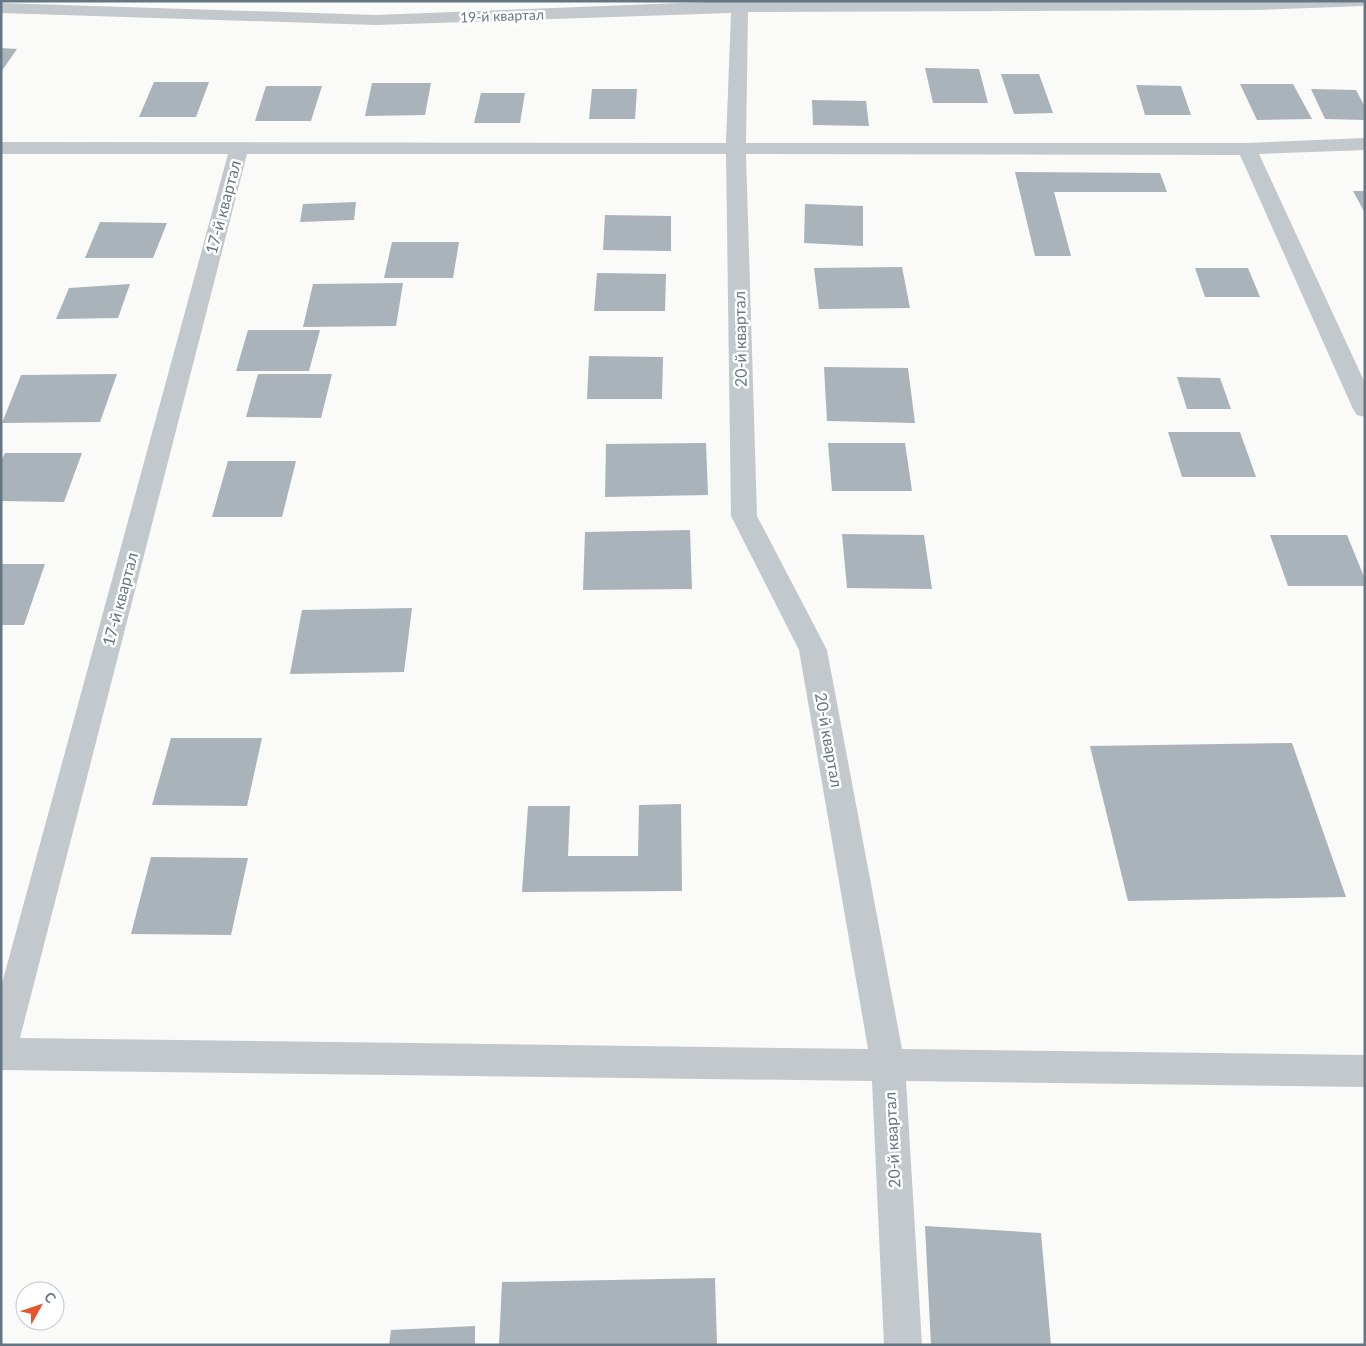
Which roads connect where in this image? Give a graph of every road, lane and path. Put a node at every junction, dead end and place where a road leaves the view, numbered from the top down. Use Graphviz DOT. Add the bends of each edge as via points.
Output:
graph roads {
  1 [pos="382,1"];
  2 [pos="1363,1"];
  3 [pos="740,4"];
  4 [pos="1,8"];
  5 [pos="376,20"];
  6 [pos="1365,144"];
  7 [pos="1,148"];
  8 [pos="238,148"];
  9 [pos="736,149"];
  10 [pos="1246,149"];
  11 [pos="1365,409"];
  12 [pos="1,1049"];
  13 [pos="1,1054"];
  14 [pos="888,1064"];
  15 [pos="1365,1070"];
  16 [pos="903,1345"];
  1 -- 5 [label="street"];
  2 -- 3 [label="street, 19-й квартал" via="1247,5"];
  3 -- 5 [label="street, 19-й квартал"];
  3 -- 9 [label="street, 20-й квартал"];
  4 -- 5 [label="street, 19-й квартал"];
  6 -- 10 [label="street"];
  7 -- 8 [label="street"];
  8 -- 9 [label="street"];
  8 -- 12 [label="street, 17-й квартал"];
  9 -- 10 [label="street"];
  9 -- 14 [label="street, 20-й квартал" via="744,516 813,650"];
  10 -- 11 [label="street"];
  13 -- 14 [label="street"];
  14 -- 15 [label="street"];
  14 -- 16 [label="street, 20-й квартал"];
}
